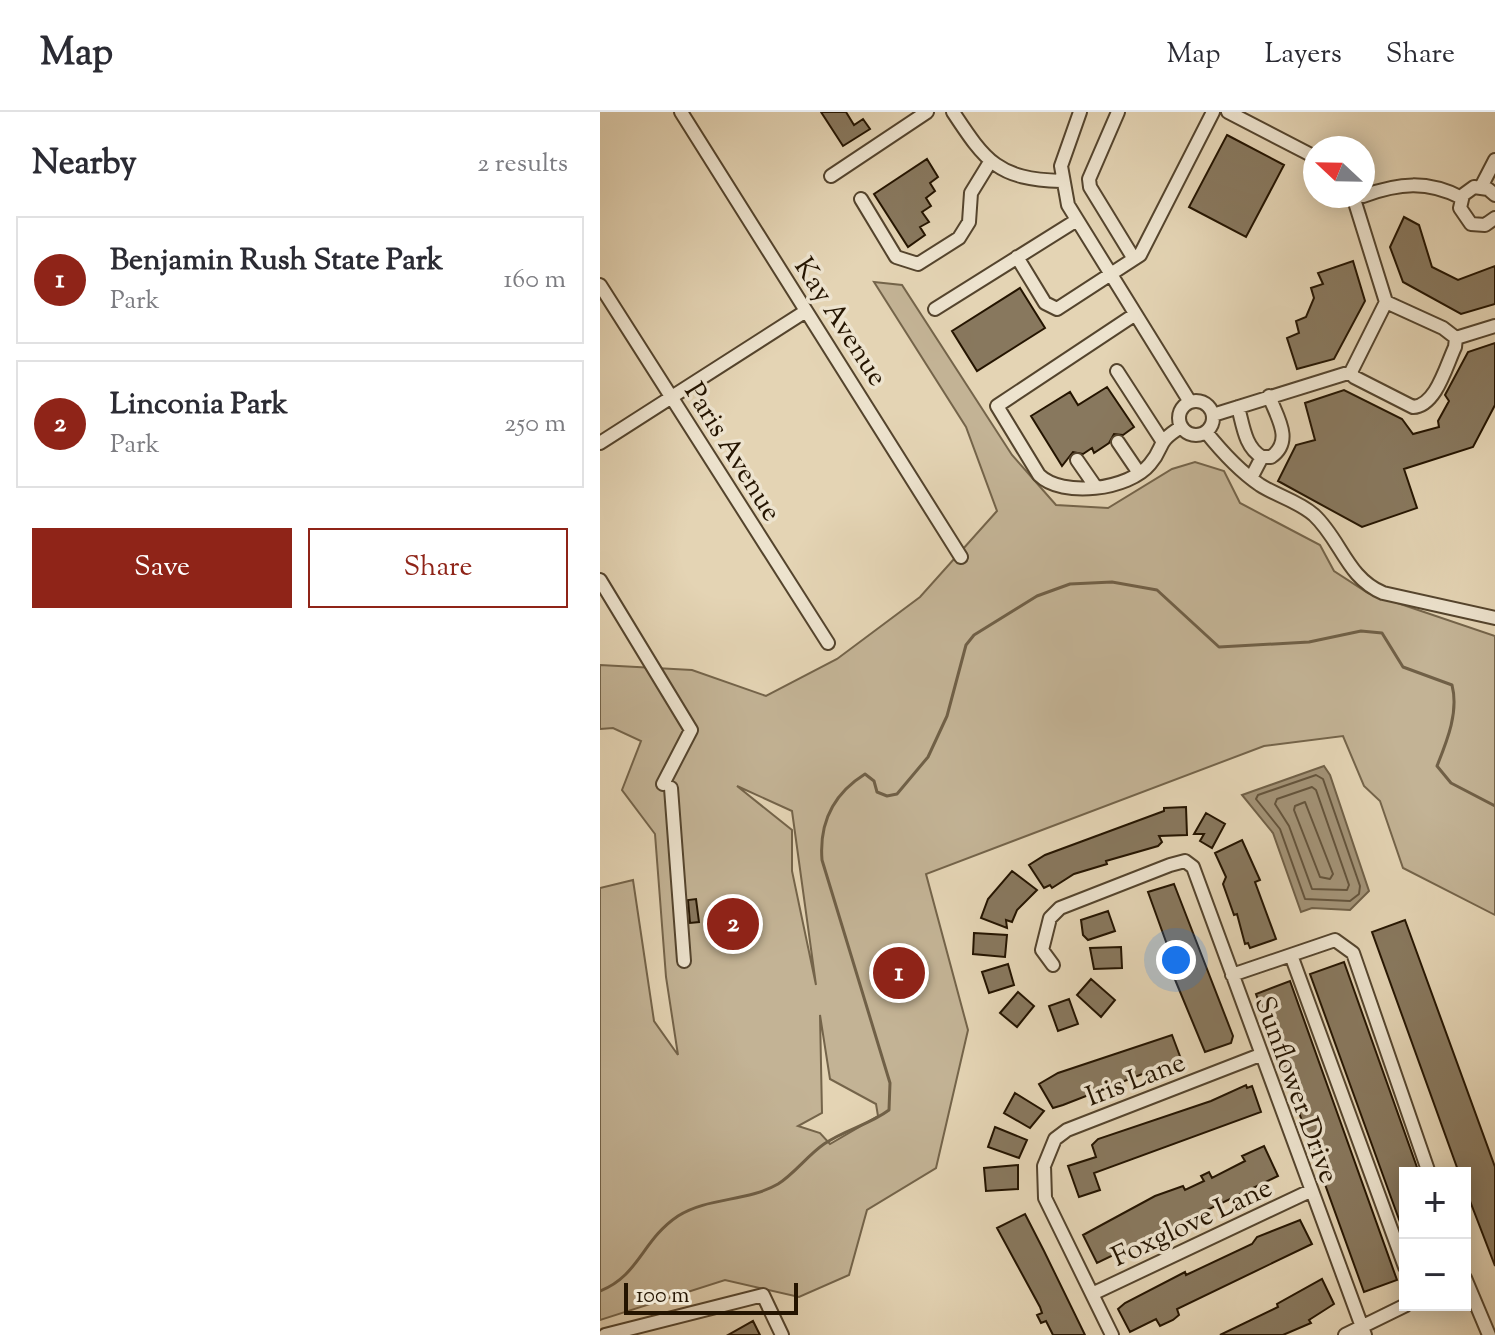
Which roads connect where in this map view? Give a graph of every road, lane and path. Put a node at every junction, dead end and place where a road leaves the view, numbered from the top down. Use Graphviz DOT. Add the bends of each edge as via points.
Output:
graph roads {
  1 [pos="681,112"];
  2 [pos="927,112"];
  3 [pos="953,112"];
  4 [pos="1080,112"];
  5 [pos="1118,112"];
  6 [pos="1213,112"];
  7 [pos="1228,112"];
  8 [pos="906,118"];
  9 [pos="1303,151"];
  10 [pos="1495,160"];
  11 [pos="990,162"];
  12 [pos="831,176"];
  13 [pos="1061,181"];
  14 [pos="1481,187"];
  15 [pos="1375,192"];
  16 [pos="1495,194"];
  17 [pos="1462,198"];
  18 [pos="861,199"];
  19 [pos="1361,208"];
  20 [pos="1495,218"];
  21 [pos="1077,220"];
  22 [pos="1017,257"];
  23 [pos="1134,259"];
  24 [pos="1109,275"];
  25 [pos="600,285"];
  26 [pos="1386,302"];
  27 [pos="935,309"];
  28 [pos="806,311"];
  29 [pos="1134,315"];
  30 [pos="1495,326"];
  31 [pos="1456,338"];
  32 [pos="1117,371"];
  33 [pos="1351,372"];
  34 [pos="672,396"];
  35 [pos="1269,396"];
  36 [pos="1190,402"];
  37 [pos="1238,407"];
  38 [pos="1213,415"];
  39 [pos="1181,427"];
  40 [pos="1206,432"];
  41 [pos="1161,439"];
  42 [pos="1118,442"];
  43 [pos="600,443"];
  44 [pos="1262,457"];
  45 [pos="1077,460"];
  46 [pos="1139,473"];
  47 [pos="1251,478"];
  48 [pos="1095,486"];
  49 [pos="961,557"];
  50 [pos="600,580"];
  51 [pos="1495,618"];
  52 [pos="828,643"];
  53 [pos="1291,955"];
  54 [pos="684,961"];
  55 [pos="1053,965"];
  56 [pos="1232,975"];
  57 [pos="1260,1055"];
  58 [pos="1427,1167"];
  59 [pos="1310,1191"];
  60 [pos="1399,1251"];
  61 [pos="1471,1292"];
  62 [pos="1092,1294"];
  63 [pos="1399,1309"];
  64 [pos="1363,1331"];
  65 [pos="613,1334"];
  66 [pos="782,1335"];
  67 [pos="1112,1335"];
  68 [pos="1345,1335"];
  69 [pos="1489,1335"];
  1 -- 28 [label="street, Kay Avenue"];
  2 -- 8 [label="street"];
  3 -- 11 [label="street"];
  4 -- 13 [label="street" via="1064,152"];
  5 -- 23 [label="street" via="1089,179"];
  6 -- 23 [label="street"];
  7 -- 9 [label="street"];
  8 -- 12 [label="street"];
  10 -- 14 [label="street"];
  11 -- 13 [label="street" via="1022,179"];
  11 -- 18 [label="street" via="971,193 969,222 959,238 918,264 896,257"];
  13 -- 21 [label="street"];
  14 -- 16 [label="street"];
  14 -- 17 [label="street"];
  15 -- 17 [label="street" via="1424,184"];
  17 -- 20 [label="street" via="1462,215 1471,224 1485,225"];
  19 -- 26 [label="street"];
  21 -- 22 [label="street"];
  21 -- 24 [label="street"];
  22 -- 24 [label="street" via="1050,308 1057,309"];
  22 -- 27 [label="street"];
  23 -- 24 [label="street"];
  24 -- 29 [label="street"];
  25 -- 34 [label="street, Paris Avenue"];
  26 -- 31 [label="street"];
  26 -- 33 [label="street"];
  28 -- 34 [label="street"];
  28 -- 49 [label="street, Kay Avenue"];
  29 -- 36 [label="street"];
  29 -- 48 [label="street" via="997,406 1047,484"];
  30 -- 31 [label="street"];
  31 -- 33 [label="street" via="1430,399 1420,407"];
  32 -- 41 [label="street"];
  33 -- 35 [label="street"];
  34 -- 43 [label="street"];
  34 -- 52 [label="street, Paris Avenue"];
  35 -- 37 [label="street"];
  35 -- 44 [label="street" via="1284,436 1278,452"];
  36 -- 38 [label="street" via="1207,405"];
  36 -- 39 [label="street" via="1179,415"];
  37 -- 38 [label="street"];
  37 -- 44 [label="street" via="1248,444"];
  38 -- 40 [label="street"];
  39 -- 40 [label="street" via="1190,434"];
  39 -- 41 [label="street"];
  40 -- 47 [label="street"];
  41 -- 46 [label="street" via="1151,463"];
  42 -- 46 [label="street"];
  44 -- 47 [label="street"];
  45 -- 48 [label="street"];
  46 -- 48 [label="street"];
  47 -- 51 [label="street" via="1312,514 1355,575 1369,585 1383,593"];
  50 -- 54 [label="street" via="691,730 667,786"];
  53 -- 56 [label="street"];
  53 -- 58 [label="street" via="1335,940 1353,953"];
  53 -- 60 [label="street"];
  55 -- 56 [label="street, Sunflower Drive" via="1042,950 1050,918 1060,908 1185,861 1193,867"];
  56 -- 57 [label="street, Sunflower Drive"];
  57 -- 59 [label="street, Sunflower Drive"];
  57 -- 62 [label="street, Iris Lane" via="1055,1139 1044,1166 1045,1198"];
  59 -- 62 [label="street, Foxglove Lane"];
  59 -- 64 [label="street, Sunflower Drive"];
  61 -- 69 [label="street"];
  62 -- 67 [label="street"];
  63 -- 64 [label="street"];
  64 -- 68 [label="street"];
  65 -- 66 [label="street" via="763,1295"];
}
